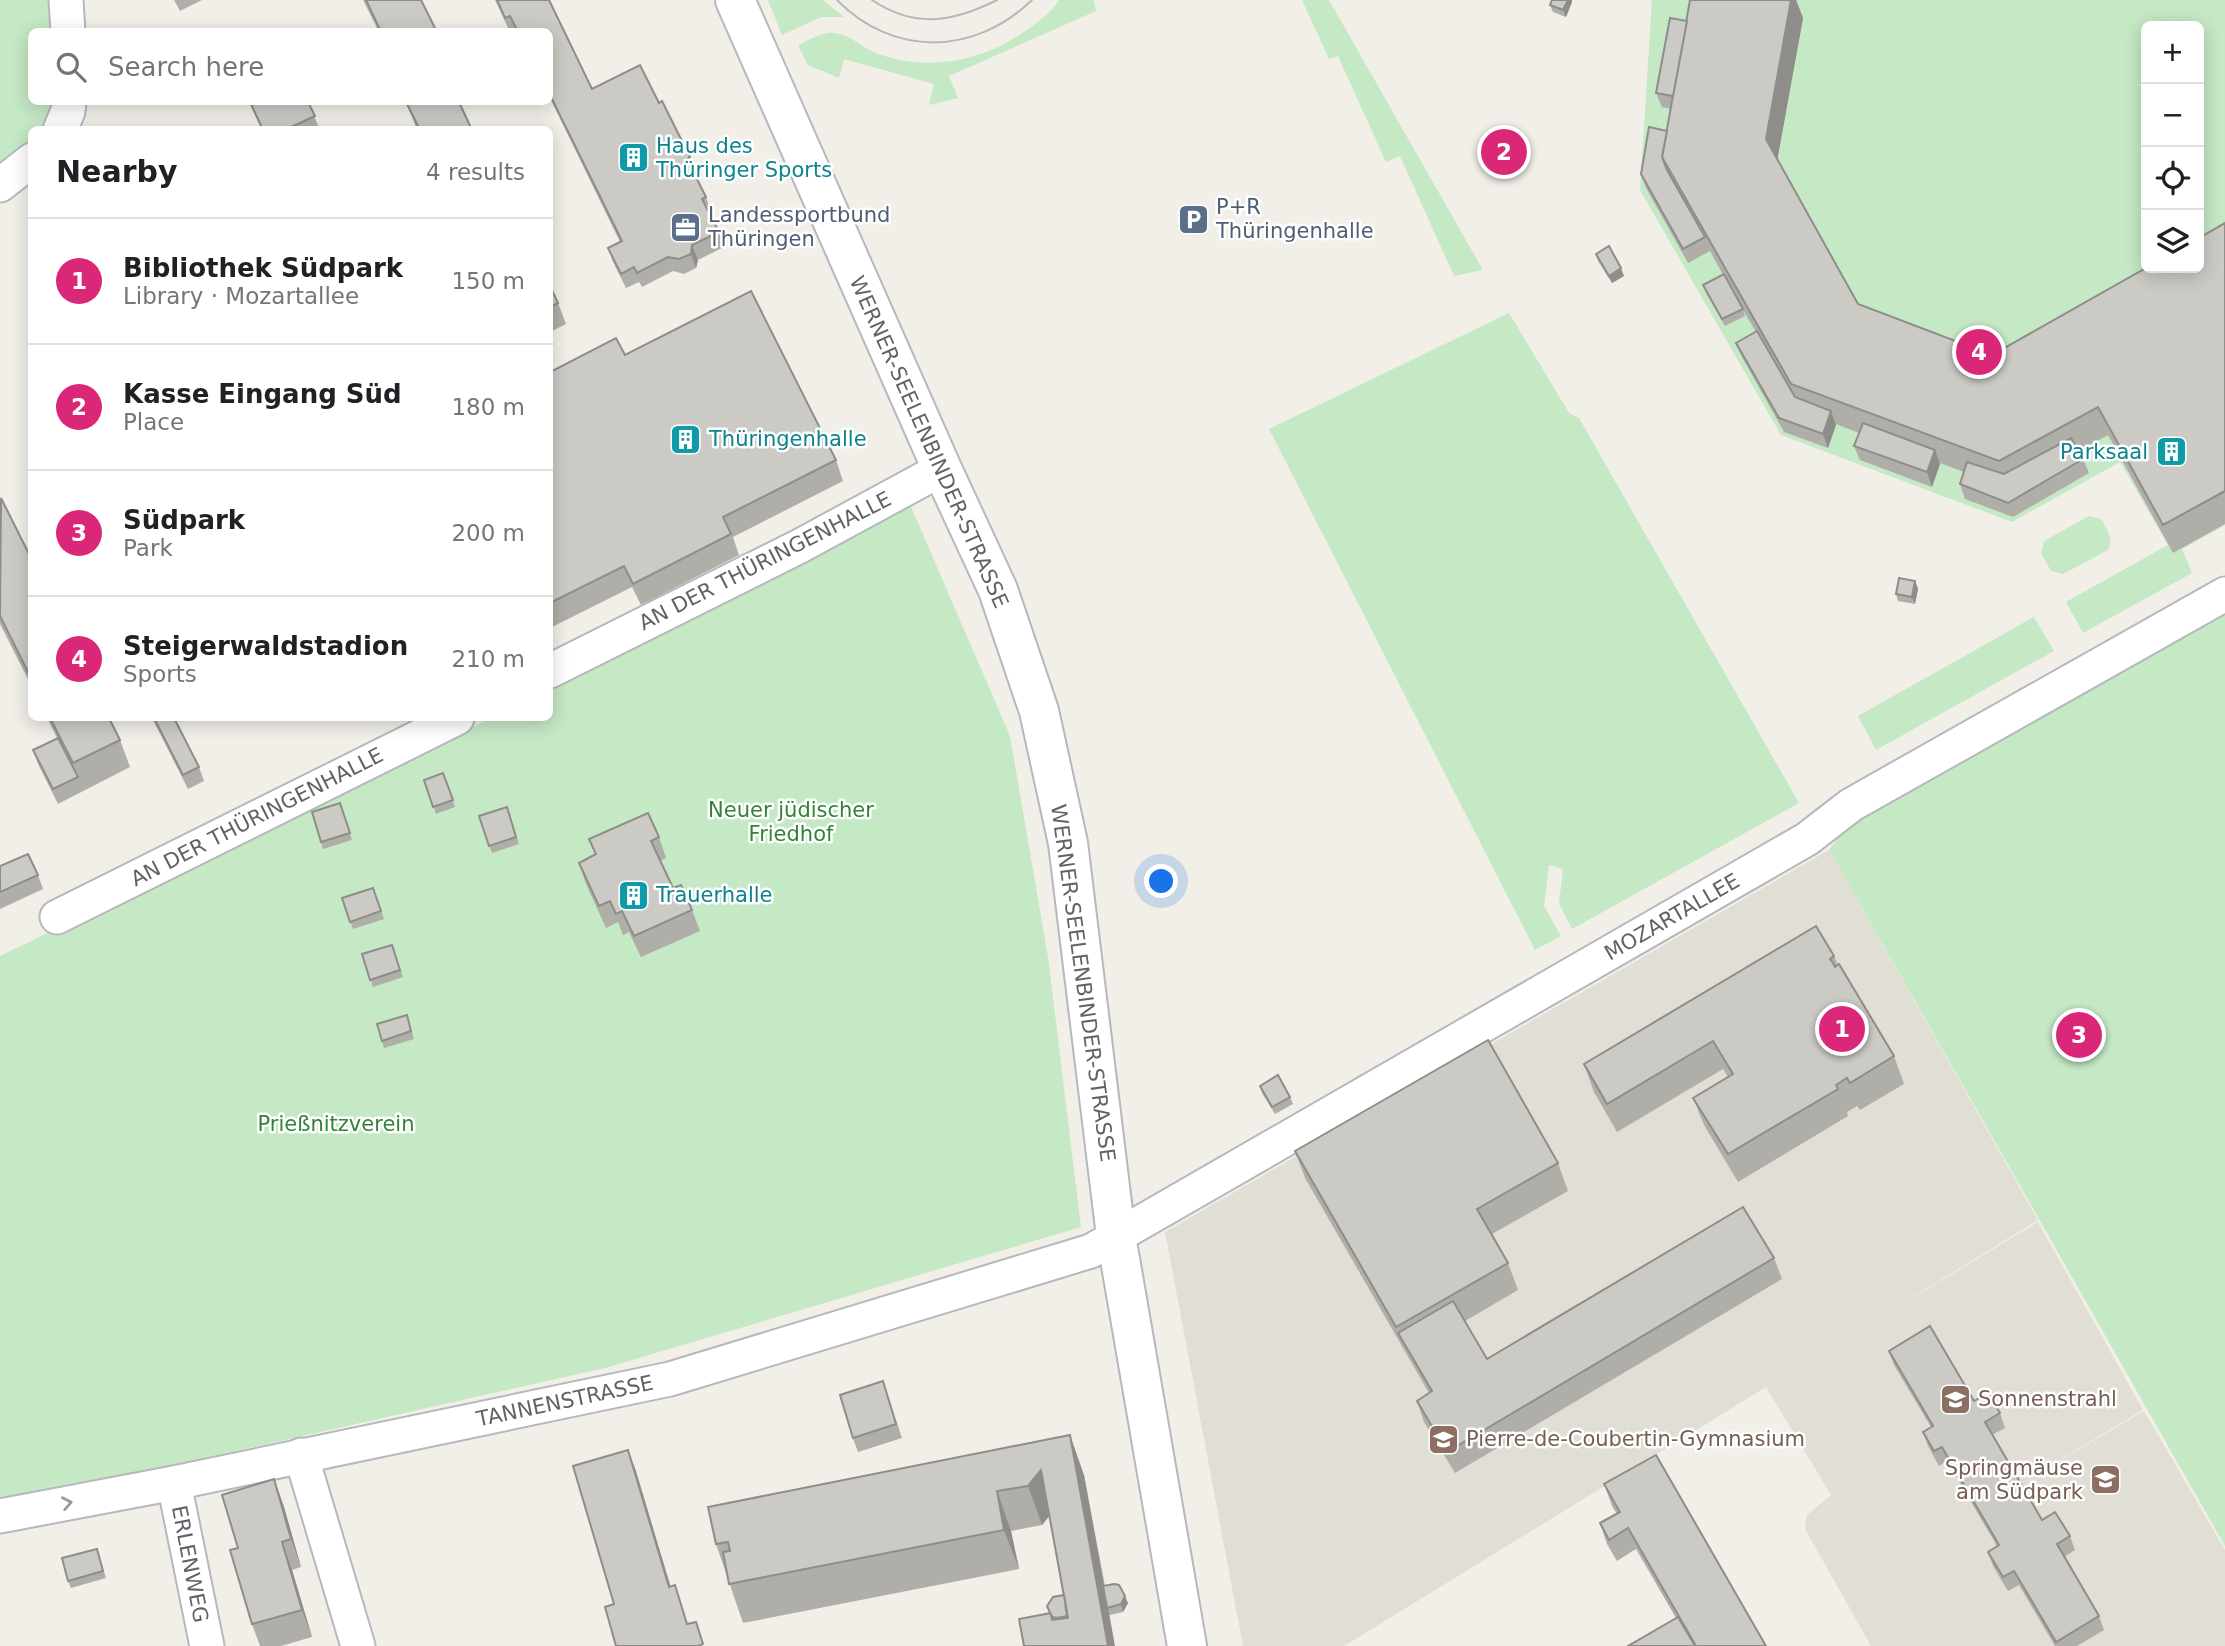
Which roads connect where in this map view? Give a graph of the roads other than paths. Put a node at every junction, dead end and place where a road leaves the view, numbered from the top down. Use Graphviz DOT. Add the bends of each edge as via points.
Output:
graph roads {
  1 [pos="66,0"];
  2 [pos="735,0"];
  3 [pos="68,28"];
  4 [pos="69,105"];
  5 [pos="62,126"];
  6 [pos="28,163"];
  7 [pos="0,185"];
  8 [pos="942,469"];
  9 [pos="2225,593"];
  10 [pos="553,670"];
  11 [pos="451,721"];
  12 [pos="57,917"];
  13 [pos="1116,1236"];
  14 [pos="301,1455"];
  15 [pos="174,1483"];
  16 [pos="0,1516"];
  17 [pos="206,1646"];
  18 [pos="358,1646"];
  19 [pos="1187,1646"];
  1 -- 3 [label="street"];
  2 -- 8 [label="street, WERNER-SEELENBINDER-STRASSE"];
  4 -- 5 [label="street"];
  6 -- 7 [label="street"];
  8 -- 10 [label="street, AN DER THÜRINGENHALLE"];
  8 -- 13 [label="street, WERNER-SEELENBINDER-STRASSE" via="998,590 1039,711 1068,843"];
  9 -- 13 [label="street, MOZARTALLEE" via="1851,805 1795,846"];
  11 -- 12 [label="street, AN DER THÜRINGENHALLE"];
  13 -- 14 [label="street, TANNENSTRASSE" via="1091,1251 670,1379"];
  13 -- 19 [label="street, WERNER-SEELENBINDER-STRASSE"];
  14 -- 15 [label="street, TANNENSTRASSE"];
  14 -- 18 [label="street"];
  16 -- 15 [label="street, TANNENSTRASSE, one-way"];
  15 -- 17 [label="street, ERLENWEG"];
}
